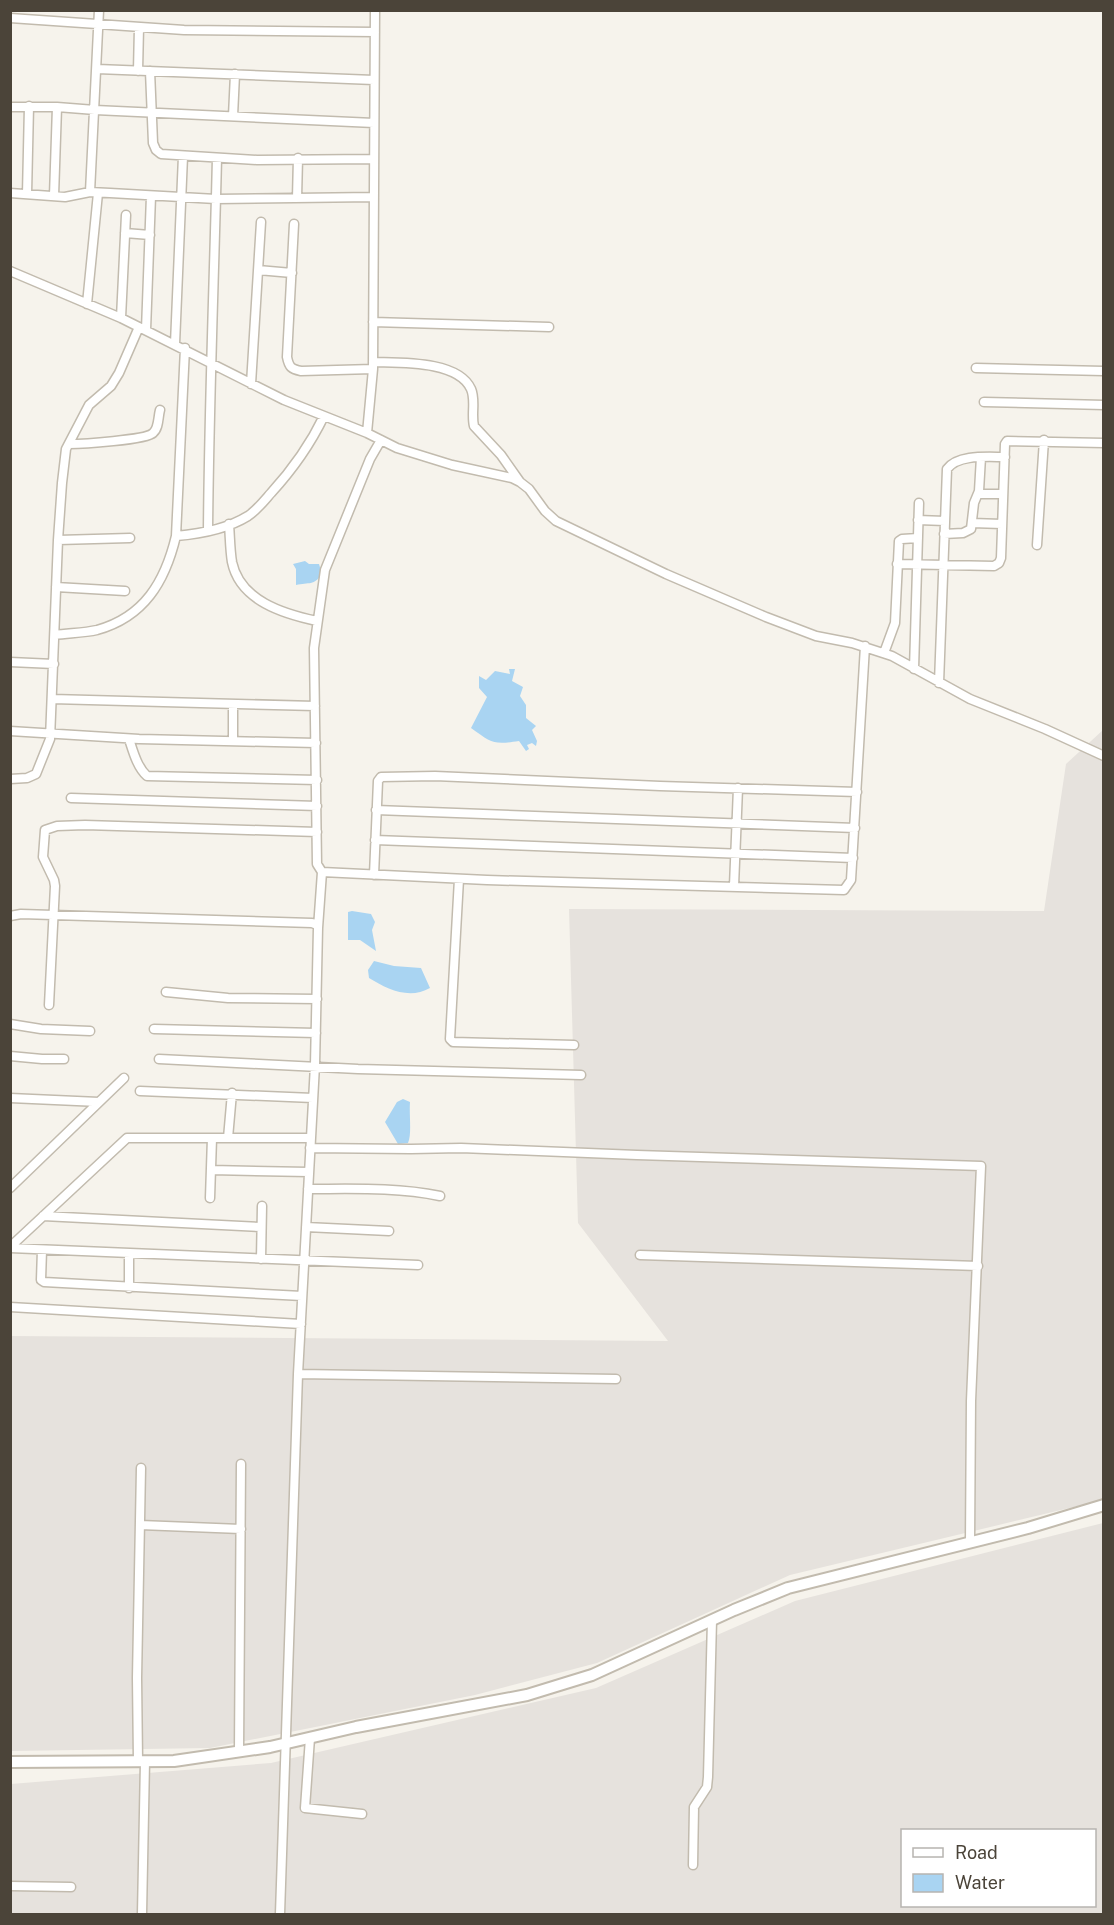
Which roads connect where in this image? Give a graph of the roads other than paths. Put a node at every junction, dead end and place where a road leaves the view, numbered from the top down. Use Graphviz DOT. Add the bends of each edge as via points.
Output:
graph roads {
  1 [pos="99,10"];
  2 [pos="375,10"];
  3 [pos="10,18"];
  4 [pos="98,24"];
  5 [pos="139,27"];
  6 [pos="375,33"];
  7 [pos="97,69"];
  8 [pos="138,71"];
  9 [pos="150,71"];
  10 [pos="235,74"];
  11 [pos="374,80"];
  12 [pos="10,106"];
  13 [pos="29,106"];
  14 [pos="57,107"];
  15 [pos="95,110"];
  16 [pos="150,113"];
  17 [pos="233,116"];
  18 [pos="374,123"];
  19 [pos="183,156"];
  20 [pos="217,158"];
  21 [pos="298,158"];
  22 [pos="374,159"];
  23 [pos="94,192"];
  24 [pos="10,193"];
  25 [pos="27,194"];
  26 [pos="54,196"];
  27 [pos="151,196"];
  28 [pos="182,197"];
  29 [pos="374,197"];
  30 [pos="297,198"];
  31 [pos="216,199"];
  32 [pos="126,214"];
  33 [pos="261,222"];
  34 [pos="294,224"];
  35 [pos="125,233"];
  36 [pos="150,235"];
  37 [pos="258,270"];
  38 [pos="10,271"];
  39 [pos="292,273"];
  40 [pos="87,304"];
  41 [pos="121,318"];
  42 [pos="373,322"];
  43 [pos="549,327"];
  44 [pos="142,329"];
  45 [pos="176,344"];
  46 [pos="185,348"];
  47 [pos="210,362"];
  48 [pos="373,365"];
  49 [pos="976,368"];
  50 [pos="1104,371"];
  51 [pos="251,384"];
  52 [pos="984,402"];
  53 [pos="1104,405"];
  54 [pos="159,410"];
  55 [pos="324,416"];
  56 [pos="367,433"];
  57 [pos="381,440"];
  58 [pos="1044,441"];
  59 [pos="1104,443"];
  60 [pos="69,444"];
  61 [pos="981,457"];
  62 [pos="1005,457"];
  63 [pos="520,482"];
  64 [pos="978,494"];
  65 [pos="1003,494"];
  66 [pos="919,503"];
  67 [pos="918,520"];
  68 [pos="945,521"];
  69 [pos="972,523"];
  70 [pos="229,524"];
  71 [pos="1002,524"];
  72 [pos="208,531"];
  73 [pos="945,534"];
  74 [pos="176,536"];
  75 [pos="130,538"];
  76 [pos="918,538"];
  77 [pos="58,540"];
  78 [pos="1037,545"];
  79 [pos="897,564"];
  80 [pos="917,565"];
  81 [pos="943,566"];
  82 [pos="56,587"];
  83 [pos="126,591"];
  84 [pos="317,621"];
  85 [pos="55,635"];
  86 [pos="865,646"];
  87 [pos="884,653"];
  88 [pos="10,662"];
  89 [pos="54,664"];
  90 [pos="914,669"];
  91 [pos="939,683"];
  92 [pos="52,699"];
  93 [pos="233,705"];
  94 [pos="315,706"];
  95 [pos="10,731"];
  96 [pos="51,732"];
  97 [pos="129,739"];
  98 [pos="233,741"];
  99 [pos="316,743"];
  100 [pos="1104,756"];
  101 [pos="10,779"];
  102 [pos="317,780"];
  103 [pos="738,788"];
  104 [pos="857,792"];
  105 [pos="71,798"];
  106 [pos="317,806"];
  107 [pos="376,810"];
  108 [pos="737,824"];
  109 [pos="855,828"];
  110 [pos="317,832"];
  111 [pos="375,840"];
  112 [pos="736,853"];
  113 [pos="853,858"];
  114 [pos="322,872"];
  115 [pos="374,875"];
  116 [pos="459,879"];
  117 [pos="734,886"];
  118 [pos="10,916"];
  119 [pos="54,916"];
  120 [pos="318,928"];
  121 [pos="166,992"];
  122 [pos="316,999"];
  123 [pos="49,1005"];
  124 [pos="10,1024"];
  125 [pos="154,1029"];
  126 [pos="90,1031"];
  127 [pos="316,1033"];
  128 [pos="574,1045"];
  129 [pos="10,1056"];
  130 [pos="64,1059"];
  131 [pos="159,1059"];
  132 [pos="315,1065"];
  133 [pos="581,1075"];
  134 [pos="124,1078"];
  135 [pos="140,1091"];
  136 [pos="232,1093"];
  137 [pos="11,1098"];
  138 [pos="313,1098"];
  139 [pos="99,1102"];
  140 [pos="10,1105"];
  141 [pos="212,1138"];
  142 [pos="228,1138"];
  143 [pos="311,1143"];
  144 [pos="211,1170"];
  145 [pos="309,1172"];
  146 [pos="10,1188"];
  147 [pos="308,1189"];
  148 [pos="440,1196"];
  149 [pos="210,1198"];
  150 [pos="262,1206"];
  151 [pos="43,1216"];
  152 [pos="261,1227"];
  153 [pos="306,1227"];
  154 [pos="389,1231"];
  155 [pos="10,1248"];
  156 [pos="42,1250"];
  157 [pos="129,1253"];
  158 [pos="640,1255"];
  159 [pos="261,1259"];
  160 [pos="304,1261"];
  161 [pos="418,1265"];
  162 [pos="978,1266"];
  163 [pos="129,1288"];
  164 [pos="303,1296"];
  165 [pos="10,1307"];
  166 [pos="301,1324"];
  167 [pos="298,1374"];
  168 [pos="616,1379"];
  169 [pos="242,1464"];
  170 [pos="141,1468"];
  171 [pos="1104,1505"];
  172 [pos="140,1525"];
  173 [pos="241,1529"];
  174 [pos="970,1542"];
  175 [pos="712,1620"];
  176 [pos="310,1738"];
  177 [pos="286,1743"];
  178 [pos="238,1752"];
  179 [pos="142,1761"];
  180 [pos="10,1762"];
  181 [pos="362,1814"];
  182 [pos="693,1865"];
  183 [pos="10,1886"];
  184 [pos="71,1887"];
  185 [pos="142,1914"];
  186 [pos="280,1914"];
  1 -- 4 [label="street"];
  2 -- 6 [label="street"];
  3 -- 4 [label="street"];
  4 -- 5 [label="street"];
  4 -- 7 [label="street"];
  5 -- 6 [label="street"];
  5 -- 8 [label="street"];
  6 -- 11 [label="street"];
  7 -- 8 [label="street"];
  7 -- 15 [label="street"];
  8 -- 9 [label="street"];
  9 -- 10 [label="street"];
  9 -- 16 [label="street"];
  10 -- 11 [label="street"];
  10 -- 17 [label="street"];
  11 -- 18 [label="street"];
  12 -- 13 [label="street"];
  13 -- 14 [label="street"];
  13 -- 25 [label="street"];
  14 -- 15 [label="street"];
  14 -- 26 [label="street"];
  15 -- 16 [label="street"];
  15 -- 23 [label="street"];
  16 -- 17 [label="street"];
  16 -- 19 [label="street" via="156,150"];
  17 -- 18 [label="street"];
  18 -- 22 [label="street"];
  19 -- 20 [label="street"];
  19 -- 28 [label="street"];
  20 -- 21 [label="street"];
  20 -- 31 [label="street"];
  21 -- 22 [label="street"];
  21 -- 30 [label="street"];
  22 -- 29 [label="street"];
  23 -- 26 [label="street"];
  23 -- 27 [label="street"];
  23 -- 40 [label="street"];
  24 -- 25 [label="street"];
  25 -- 26 [label="street"];
  27 -- 28 [label="street"];
  27 -- 36 [label="street"];
  28 -- 31 [label="street"];
  28 -- 45 [label="street"];
  29 -- 30 [label="street"];
  29 -- 42 [label="street"];
  30 -- 31 [label="street"];
  31 -- 47 [label="street"];
  32 -- 35 [label="street"];
  33 -- 37 [label="street"];
  34 -- 39 [label="street"];
  35 -- 36 [label="street"];
  35 -- 41 [label="street"];
  36 -- 44 [label="street"];
  37 -- 39 [label="street"];
  37 -- 51 [label="street"];
  38 -- 40 [label="street"];
  39 -- 48 [label="street" via="289,366 301,371"];
  40 -- 41 [label="street"];
  41 -- 44 [label="street"];
  42 -- 43 [label="street"];
  42 -- 48 [label="street"];
  44 -- 45 [label="street"];
  44 -- 60 [label="street" via="111,386 89,405"];
  45 -- 46 [label="street"];
  46 -- 47 [label="street"];
  46 -- 74 [label="street"];
  47 -- 51 [label="street"];
  47 -- 72 [label="street"];
  48 -- 56 [label="street"];
  48 -- 63 [label="street" via="435,365 466,381 472,390 474,426"];
  49 -- 50 [label="street"];
  51 -- 55 [label="street"];
  52 -- 53 [label="street"];
  54 -- 60 [label="street" via="152,435"];
  55 -- 56 [label="street"];
  55 -- 70 [label="street" via="307,449 287,475 248,516"];
  56 -- 57 [label="street"];
  57 -- 63 [label="street" via="410,453"];
  57 -- 84 [label="street" via="325,570"];
  58 -- 59 [label="street"];
  58 -- 62 [label="street" via="1007,441"];
  58 -- 78 [label="street"];
  60 -- 77 [label="street"];
  61 -- 62 [label="street"];
  61 -- 64 [label="street"];
  61 -- 68 [label="street" via="949,465"];
  62 -- 65 [label="street"];
  63 -- 86 [label="street" via="556,521 666,574 816,636"];
  64 -- 65 [label="street"];
  64 -- 69 [label="street"];
  65 -- 71 [label="street"];
  66 -- 67 [label="street"];
  67 -- 68 [label="street"];
  67 -- 76 [label="street"];
  68 -- 73 [label="street"];
  69 -- 71 [label="street"];
  69 -- 73 [label="street" via="969,531"];
  70 -- 72 [label="street"];
  70 -- 84 [label="street" via="232,562 239,580 270,607"];
  71 -- 81 [label="street" via="999,563"];
  72 -- 74 [label="street"];
  73 -- 81 [label="street"];
  74 -- 85 [label="street" via="169,562 144,605 104,627"];
  75 -- 77 [label="street"];
  76 -- 79 [label="street" via="899,541"];
  76 -- 80 [label="street"];
  77 -- 82 [label="street"];
  79 -- 80 [label="street"];
  79 -- 87 [label="street" via="895,623"];
  80 -- 81 [label="street"];
  80 -- 90 [label="street"];
  81 -- 91 [label="street"];
  82 -- 83 [label="street"];
  82 -- 85 [label="street"];
  84 -- 94 [label="street"];
  85 -- 89 [label="street"];
  86 -- 87 [label="street"];
  86 -- 104 [label="street"];
  87 -- 90 [label="street"];
  88 -- 89 [label="street"];
  89 -- 92 [label="street"];
  90 -- 91 [label="street"];
  91 -- 100 [label="street"];
  92 -- 93 [label="street"];
  92 -- 96 [label="street"];
  93 -- 94 [label="street"];
  93 -- 98 [label="street"];
  94 -- 99 [label="street"];
  95 -- 96 [label="street"];
  96 -- 97 [label="street"];
  96 -- 101 [label="street" via="36,774"];
  97 -- 98 [label="street"];
  97 -- 102 [label="street" via="147,776"];
  98 -- 99 [label="street"];
  99 -- 102 [label="street"];
  102 -- 106 [label="street"];
  103 -- 104 [label="street"];
  103 -- 107 [label="street" via="386,776 378,781"];
  103 -- 108 [label="street"];
  104 -- 109 [label="street"];
  105 -- 106 [label="street"];
  106 -- 110 [label="street"];
  107 -- 108 [label="street"];
  107 -- 111 [label="street"];
  108 -- 109 [label="street"];
  108 -- 112 [label="street"];
  109 -- 113 [label="street"];
  110 -- 114 [label="street" via="317,864"];
  110 -- 119 [label="street" via="50,827 45,830 43,857 54,880"];
  111 -- 112 [label="street"];
  111 -- 115 [label="street"];
  112 -- 113 [label="street"];
  112 -- 117 [label="street"];
  113 -- 117 [label="street" via="851,880 844,890"];
  114 -- 115 [label="street"];
  114 -- 120 [label="street"];
  115 -- 116 [label="street"];
  116 -- 117 [label="street"];
  116 -- 128 [label="street" via="450,1039"];
  118 -- 119 [label="street"];
  119 -- 120 [label="street" via="312,923"];
  119 -- 123 [label="street"];
  120 -- 122 [label="street"];
  121 -- 122 [label="street" via="228,998"];
  122 -- 127 [label="street"];
  124 -- 126 [label="street"];
  125 -- 127 [label="street"];
  127 -- 132 [label="street"];
  129 -- 130 [label="street"];
  131 -- 132 [label="street"];
  132 -- 133 [label="street"];
  132 -- 138 [label="street"];
  134 -- 139 [label="street"];
  135 -- 136 [label="street"];
  136 -- 138 [label="street"];
  136 -- 142 [label="street"];
  137 -- 139 [label="street"];
  137 -- 140 [label="street"];
  138 -- 143 [label="street"];
  139 -- 146 [label="street"];
  141 -- 142 [label="street"];
  141 -- 144 [label="street"];
  141 -- 151 [label="street" via="127,1138"];
  142 -- 143 [label="street"];
  143 -- 145 [label="street"];
  143 -- 162 [label="street" via="389,1149 461,1148 981,1166"];
  144 -- 145 [label="street"];
  144 -- 149 [label="street"];
  145 -- 147 [label="street"];
  147 -- 148 [label="street" via="388,1190"];
  147 -- 153 [label="street"];
  150 -- 152 [label="street"];
  151 -- 152 [label="street"];
  151 -- 155 [label="street"];
  152 -- 159 [label="street"];
  153 -- 154 [label="street"];
  153 -- 160 [label="street"];
  155 -- 156 [label="street"];
  156 -- 157 [label="street"];
  156 -- 163 [label="street" via="39,1276 44,1282"];
  157 -- 159 [label="street"];
  157 -- 163 [label="street"];
  158 -- 162 [label="street"];
  159 -- 160 [label="street"];
  160 -- 161 [label="street"];
  160 -- 164 [label="street"];
  162 -- 174 [label="street" via="971,1401"];
  163 -- 164 [label="street"];
  164 -- 166 [label="street"];
  165 -- 166 [label="street"];
  166 -- 167 [label="street"];
  167 -- 168 [label="street"];
  167 -- 177 [label="street"];
  169 -- 173 [label="street"];
  170 -- 172 [label="street"];
  171 -- 174 [label="street"];
  172 -- 173 [label="street"];
  172 -- 179 [label="street"];
  173 -- 178 [label="street"];
  174 -- 175 [label="street" via="788,1588"];
  175 -- 176 [label="street" via="592,1675 527,1695"];
  175 -- 182 [label="street" via="708,1778 707,1787 694,1807"];
  176 -- 177 [label="street"];
  176 -- 181 [label="street" via="305,1808"];
  177 -- 178 [label="street"];
  177 -- 186 [label="street"];
  178 -- 179 [label="street"];
  179 -- 180 [label="street"];
  179 -- 185 [label="street"];
  183 -- 184 [label="street"];
}
